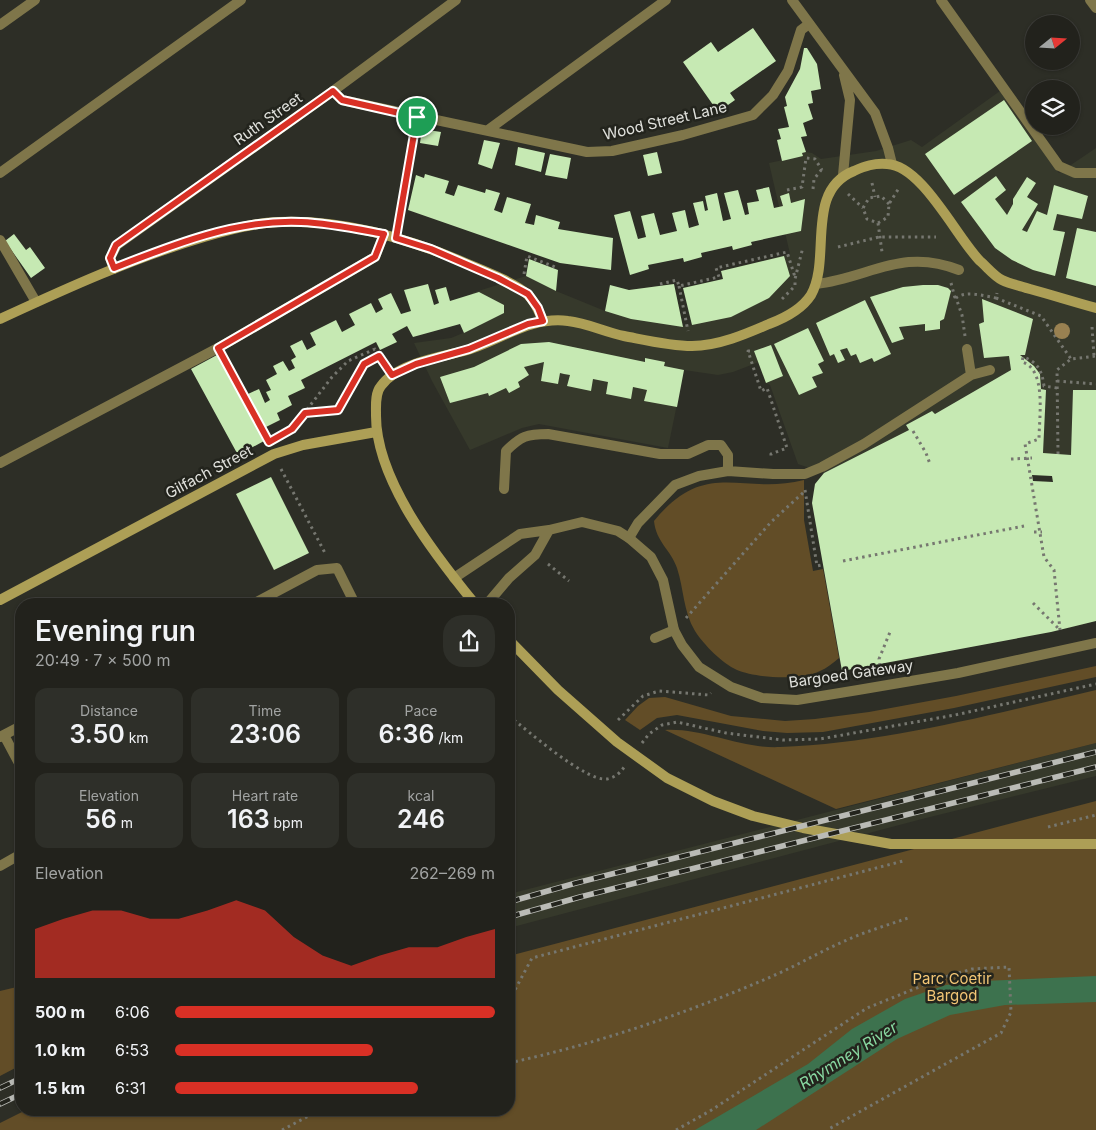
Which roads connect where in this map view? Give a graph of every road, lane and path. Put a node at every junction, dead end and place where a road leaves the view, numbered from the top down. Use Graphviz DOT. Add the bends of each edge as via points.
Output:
graph roads {
  1 [pos="35,0"];
  2 [pos="241,0"];
  3 [pos="456,0"];
  4 [pos="666,0"];
  5 [pos="792,0"];
  6 [pos="941,0"];
  7 [pos="1090,0"];
  8 [pos="1096,8"];
  9 [pos="808,24"];
  10 [pos="0,25"];
  11 [pos="842,70"];
  12 [pos="333,91"];
  13 [pos="417,117"];
  14 [pos="488,130"];
  15 [pos="892,164"];
  16 [pos="822,168"];
  17 [pos="0,173"];
  18 [pos="1096,174"];
  19 [pos="843,175"];
  20 [pos="872,183"];
  21 [pos="834,186"];
  22 [pos="899,188"];
  23 [pos="786,190"];
  24 [pos="848,194"];
  25 [pos="812,197"];
  26 [pos="875,197"];
  27 [pos="889,204"];
  28 [pos="863,208"];
  29 [pos="878,223"];
  30 [pos="384,234"];
  31 [pos="879,237"];
  32 [pos="936,237"];
  33 [pos="396,238"];
  34 [pos="0,240"];
  35 [pos="804,242"];
  36 [pos="838,246"];
  37 [pos="884,265"];
  38 [pos="555,267"];
  39 [pos="114,268"];
  40 [pos="959,270"];
  41 [pos="795,279"];
  42 [pos="951,282"];
  43 [pos="660,284"];
  44 [pos="816,284"];
  45 [pos="679,286"];
  46 [pos="517,288"];
  47 [pos="998,291"];
  48 [pos="956,298"];
  49 [pos="996,298"];
  50 [pos="36,302"];
  51 [pos="778,302"];
  52 [pos="1096,308"];
  53 [pos="0,319"];
  54 [pos="543,321"];
  55 [pos="1092,327"];
  56 [pos="748,333"];
  57 [pos="691,346"];
  58 [pos="218,348"];
  59 [pos="967,349"];
  60 [pos="379,356"];
  61 [pos="1095,356"];
  62 [pos="1071,359"];
  63 [pos="990,370"];
  64 [pos="392,375"];
  65 [pos="971,375"];
  66 [pos="1057,381"];
  67 [pos="1096,384"];
  68 [pos="1057,388"];
  69 [pos="305,413"];
  70 [pos="910,426"];
  71 [pos="376,432"];
  72 [pos="284,434"];
  73 [pos="276,438"];
  74 [pos="1058,454"];
  75 [pos="1032,458"];
  76 [pos="1011,459"];
  77 [pos="0,463"];
  78 [pos="930,464"];
  79 [pos="281,469"];
  80 [pos="728,470"];
  81 [pos="773,474"];
  82 [pos="805,474"];
  83 [pos="504,489"];
  84 [pos="806,491"];
  85 [pos="1024,526"];
  86 [pos="1013,529"];
  87 [pos="549,530"];
  88 [pos="1034,532"];
  89 [pos="1041,532"];
  90 [pos="629,538"];
  91 [pos="538,550"];
  92 [pos="327,556"];
  93 [pos="822,565"];
  94 [pos="454,578"];
  95 [pos="569,581"];
  96 [pos="264,598"];
  97 [pos="352,598"];
  98 [pos="470,598"];
  99 [pos="492,598"];
  100 [pos="0,600"];
  101 [pos="1033,603"];
  102 [pos="674,630"];
  103 [pos="1060,630"];
  104 [pos="890,632"];
  105 [pos="1060,635"];
  106 [pos="655,638"];
  107 [pos="1096,643"];
  108 [pos="515,646"];
  109 [pos="880,663"];
  110 [pos="722,682"];
  111 [pos="1096,684"];
  112 [pos="618,720"];
  113 [pos="515,721"];
  114 [pos="15,729"];
  115 [pos="2,736"];
  116 [pos="639,748"];
  117 [pos="15,757"];
  118 [pos="629,761"];
  119 [pos="1096,815"];
  120 [pos="1038,829"];
  121 [pos="1096,844"];
  122 [pos="15,857"];
  123 [pos="905,860"];
  124 [pos="0,866"];
  125 [pos="908,918"];
  126 [pos="515,990"];
  127 [pos="515,1062"];
  128 [pos="309,1116"];
  129 [pos="282,1130"];
  130 [pos="676,1130"];
  131 [pos="826,1130"];
  1 -- 10 [label="street"];
  2 -- 17 [label="street"];
  3 -- 12 [label="street, Ruth Street"];
  4 -- 14 [label="street"];
  5 -- 9 [label="street"];
  6 -- 18 [label="street" via="1059,166 1075,173"];
  7 -- 8 [label="street"];
  9 -- 11 [label="street"];
  9 -- 14 [label="street, Wood Street Lane" via="801,30 788,72 773,95 753,115 612,151 587,152"];
  11 -- 15 [label="street" via="875,113"];
  11 -- 19 [label="street" via="850,100"];
  12 -- 13 [label="street, Wood Street Lane" via="342,100"];
  12 -- 39 [label="street, Ruth Street" via="116,245 110,258"];
  13 -- 14 [label="street, Wood Street Lane"];
  13 -- 33 [label="path"];
  15 -- 19 [label="street" via="870,164"];
  15 -- 52 [label="street" via="929,192 978,259 1001,280"];
  16 -- 21 [label="path"];
  16 -- 23 [label="path" via="815,159 806,158 802,186"];
  16 -- 25 [label="path" via="814,179"];
  19 -- 21 [label="street"];
  20 -- 26 [label="path"];
  21 -- 44 [label="street" via="828,195 822,220"];
  22 -- 27 [label="path"];
  24 -- 28 [label="path"];
  26 -- 27 [label="path" via="881,196"];
  26 -- 28 [label="path" via="869,198"];
  27 -- 29 [label="path" via="888,216"];
  28 -- 29 [label="path" via="867,219"];
  29 -- 31 [label="path"];
  30 -- 33 [label="street"];
  30 -- 39 [label="street" via="328,224 275,222 224,231"];
  30 -- 58 [label="street" via="375,257"];
  31 -- 32 [label="path"];
  31 -- 36 [label="path"];
  31 -- 37 [label="path"];
  33 -- 46 [label="street" via="431,249"];
  34 -- 50 [label="street"];
  35 -- 41 [label="path"];
  37 -- 40 [label="street" via="914,261"];
  37 -- 44 [label="street" via="836,282"];
  38 -- 46 [label="path" via="527,256 524,275"];
  39 -- 50 [label="street"];
  41 -- 44 [label="path"];
  41 -- 45 [label="path" via="787,252 716,268 719,277"];
  41 -- 51 [label="path" via="795,286"];
  42 -- 48 [label="path"];
  43 -- 45 [label="path" via="677,280"];
  44 -- 56 [label="street" via="810,297 798,309 777,322"];
  45 -- 57 [label="path"];
  46 -- 54 [label="street" via="528,294"];
  47 -- 49 [label="path"];
  48 -- 49 [label="path" via="977,294"];
  48 -- 59 [label="path"];
  49 -- 62 [label="path" via="1041,316"];
  50 -- 53 [label="street"];
  54 -- 57 [label="street" via="568,321 623,336"];
  54 -- 64 [label="street"];
  55 -- 61 [label="path"];
  56 -- 57 [label="street" via="712,344"];
  56 -- 81 [label="path" via="752,350 748,352 762,391 767,388 787,448 771,454"];
  58 -- 73 [label="path" via="269,442"];
  58 -- 77 [label="street"];
  59 -- 65 [label="street"];
  60 -- 64 [label="path"];
  60 -- 69 [label="path" via="364,364 338,410"];
  60 -- 69 [label="path" via="375,349 348,361"];
  61 -- 62 [label="path"];
  62 -- 66 [label="path" via="1057,370"];
  63 -- 65 [label="street"];
  64 -- 71 [label="street" via="380,387 376,399"];
  65 -- 82 [label="street" via="864,444"];
  66 -- 67 [label="path"];
  66 -- 68 [label="path"];
  68 -- 74 [label="path"];
  68 -- 89 [label="path" via="1044,386 1037,364 1023,357 1022,362 1037,373 1040,398 1039,439 1025,444"];
  69 -- 72 [label="path"];
  70 -- 78 [label="path"];
  71 -- 94 [label="street" via="387,470 420,531"];
  71 -- 100 [label="street, Gilfach Street" via="303,445 274,454"];
  75 -- 76 [label="path"];
  79 -- 92 [label="path"];
  80 -- 81 [label="street"];
  80 -- 83 [label="street" via="728,455 721,445 708,445 688,454 660,454 537,434 519,438 506,451"];
  80 -- 90 [label="street" via="675,485 638,523"];
  81 -- 82 [label="street"];
  82 -- 84 [label="path"];
  84 -- 93 [label="path" via="817,566"];
  84 -- 102 [label="path" via="771,522"];
  85 -- 86 [label="path" via="843,561"];
  87 -- 90 [label="street, Bargoed Gateway" via="582,522 607,527"];
  87 -- 91 [label="street"];
  87 -- 94 [label="street, Bargoed Gateway" via="520,534"];
  88 -- 89 [label="path"];
  89 -- 103 [label="path" via="1044,557 1054,570"];
  90 -- 102 [label="street, Bargoed Gateway" via="651,557 663,580"];
  91 -- 95 [label="path"];
  91 -- 99 [label="street"];
  94 -- 98 [label="street"];
  96 -- 97 [label="street" via="317,570 337,568"];
  101 -- 103 [label="path"];
  102 -- 106 [label="street"];
  102 -- 110 [label="street, Bargoed Gateway" via="699,667"];
  103 -- 105 [label="path"];
  104 -- 109 [label="path"];
  107 -- 110 [label="street, Bargoed Gateway" via="958,673 797,700 762,698"];
  108 -- 121 [label="street" via="558,690 617,742 667,778 753,816 891,844"];
  110 -- 112 [label="path" via="709,695 660,691 643,696"];
  111 -- 116 [label="path" via="954,715 820,739 783,740 726,733 677,722 655,729"];
  113 -- 118 [label="path" via="591,776 606,779 619,775"];
  114 -- 115 [label="street"];
  115 -- 117 [label="street"];
  119 -- 120 [label="path"];
  122 -- 124 [label="street"];
  123 -- 126 [label="path" via="532,958"];
  125 -- 127 [label="path" via="848,939 777,974 718,998 628,1031"];
  128 -- 129 [label="path"];
  130 -- 131 [label="path" via="867,1008 972,969 1009,966 1011,1012 1001,1033"];
}
